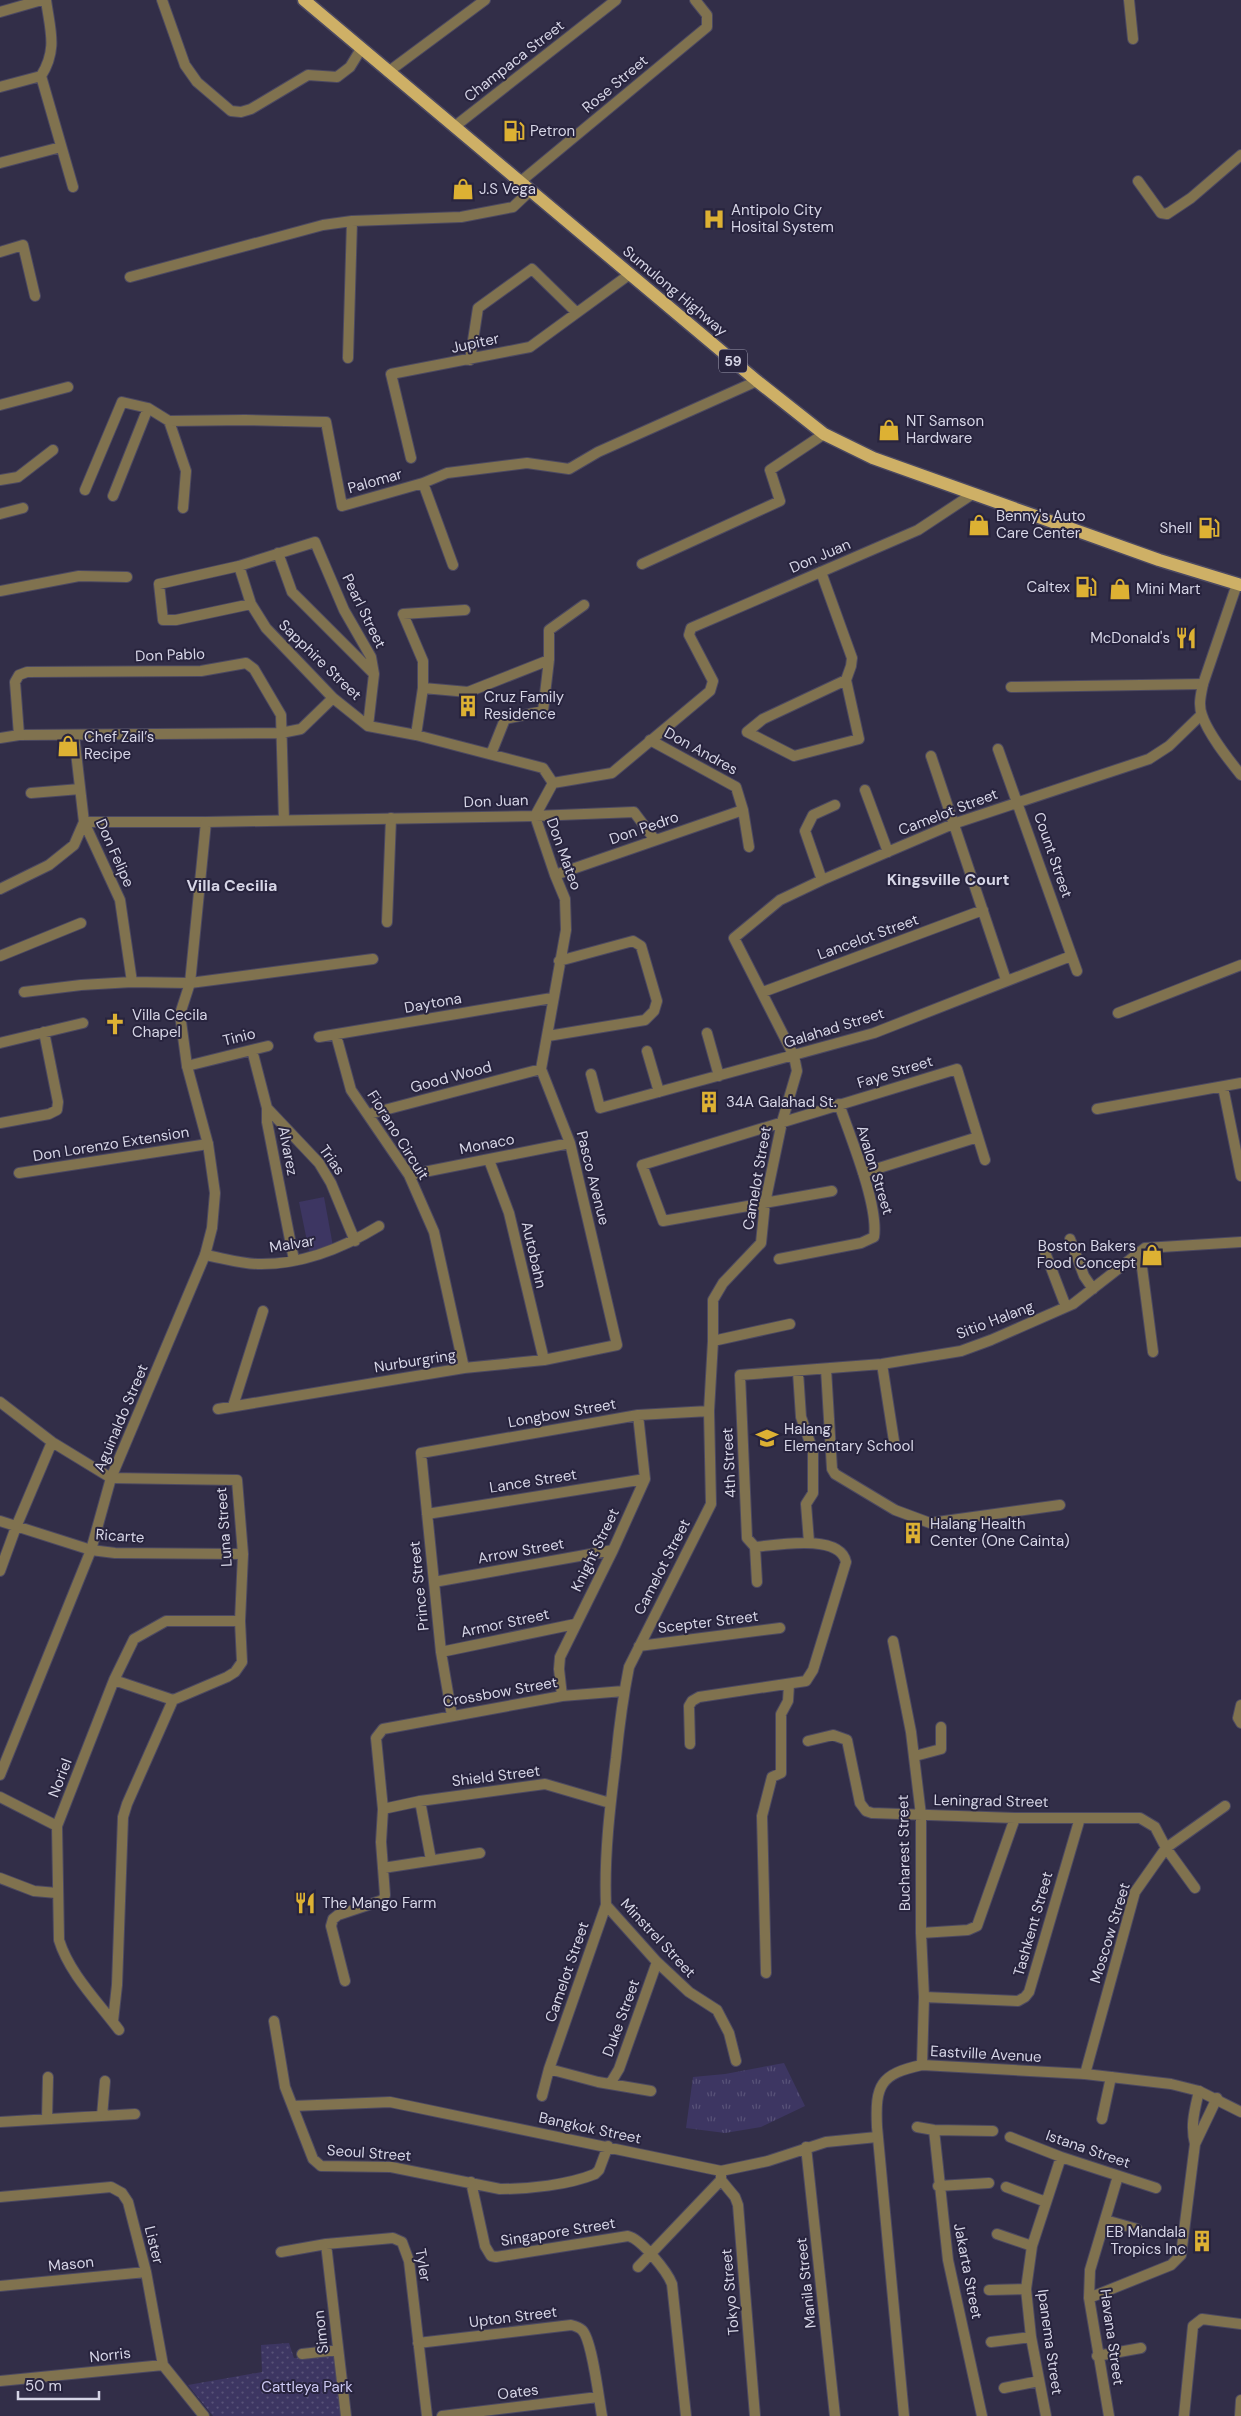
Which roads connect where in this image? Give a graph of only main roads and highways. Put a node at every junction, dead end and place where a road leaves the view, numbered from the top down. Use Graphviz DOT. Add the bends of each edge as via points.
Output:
graph roads {
  1 [pos="304,0"];
  2 [pos="1239,585"];
  1 -- 2 [label="main road, Sumulong Highway / 59" via="824,434 873,458 971,495"];
}
